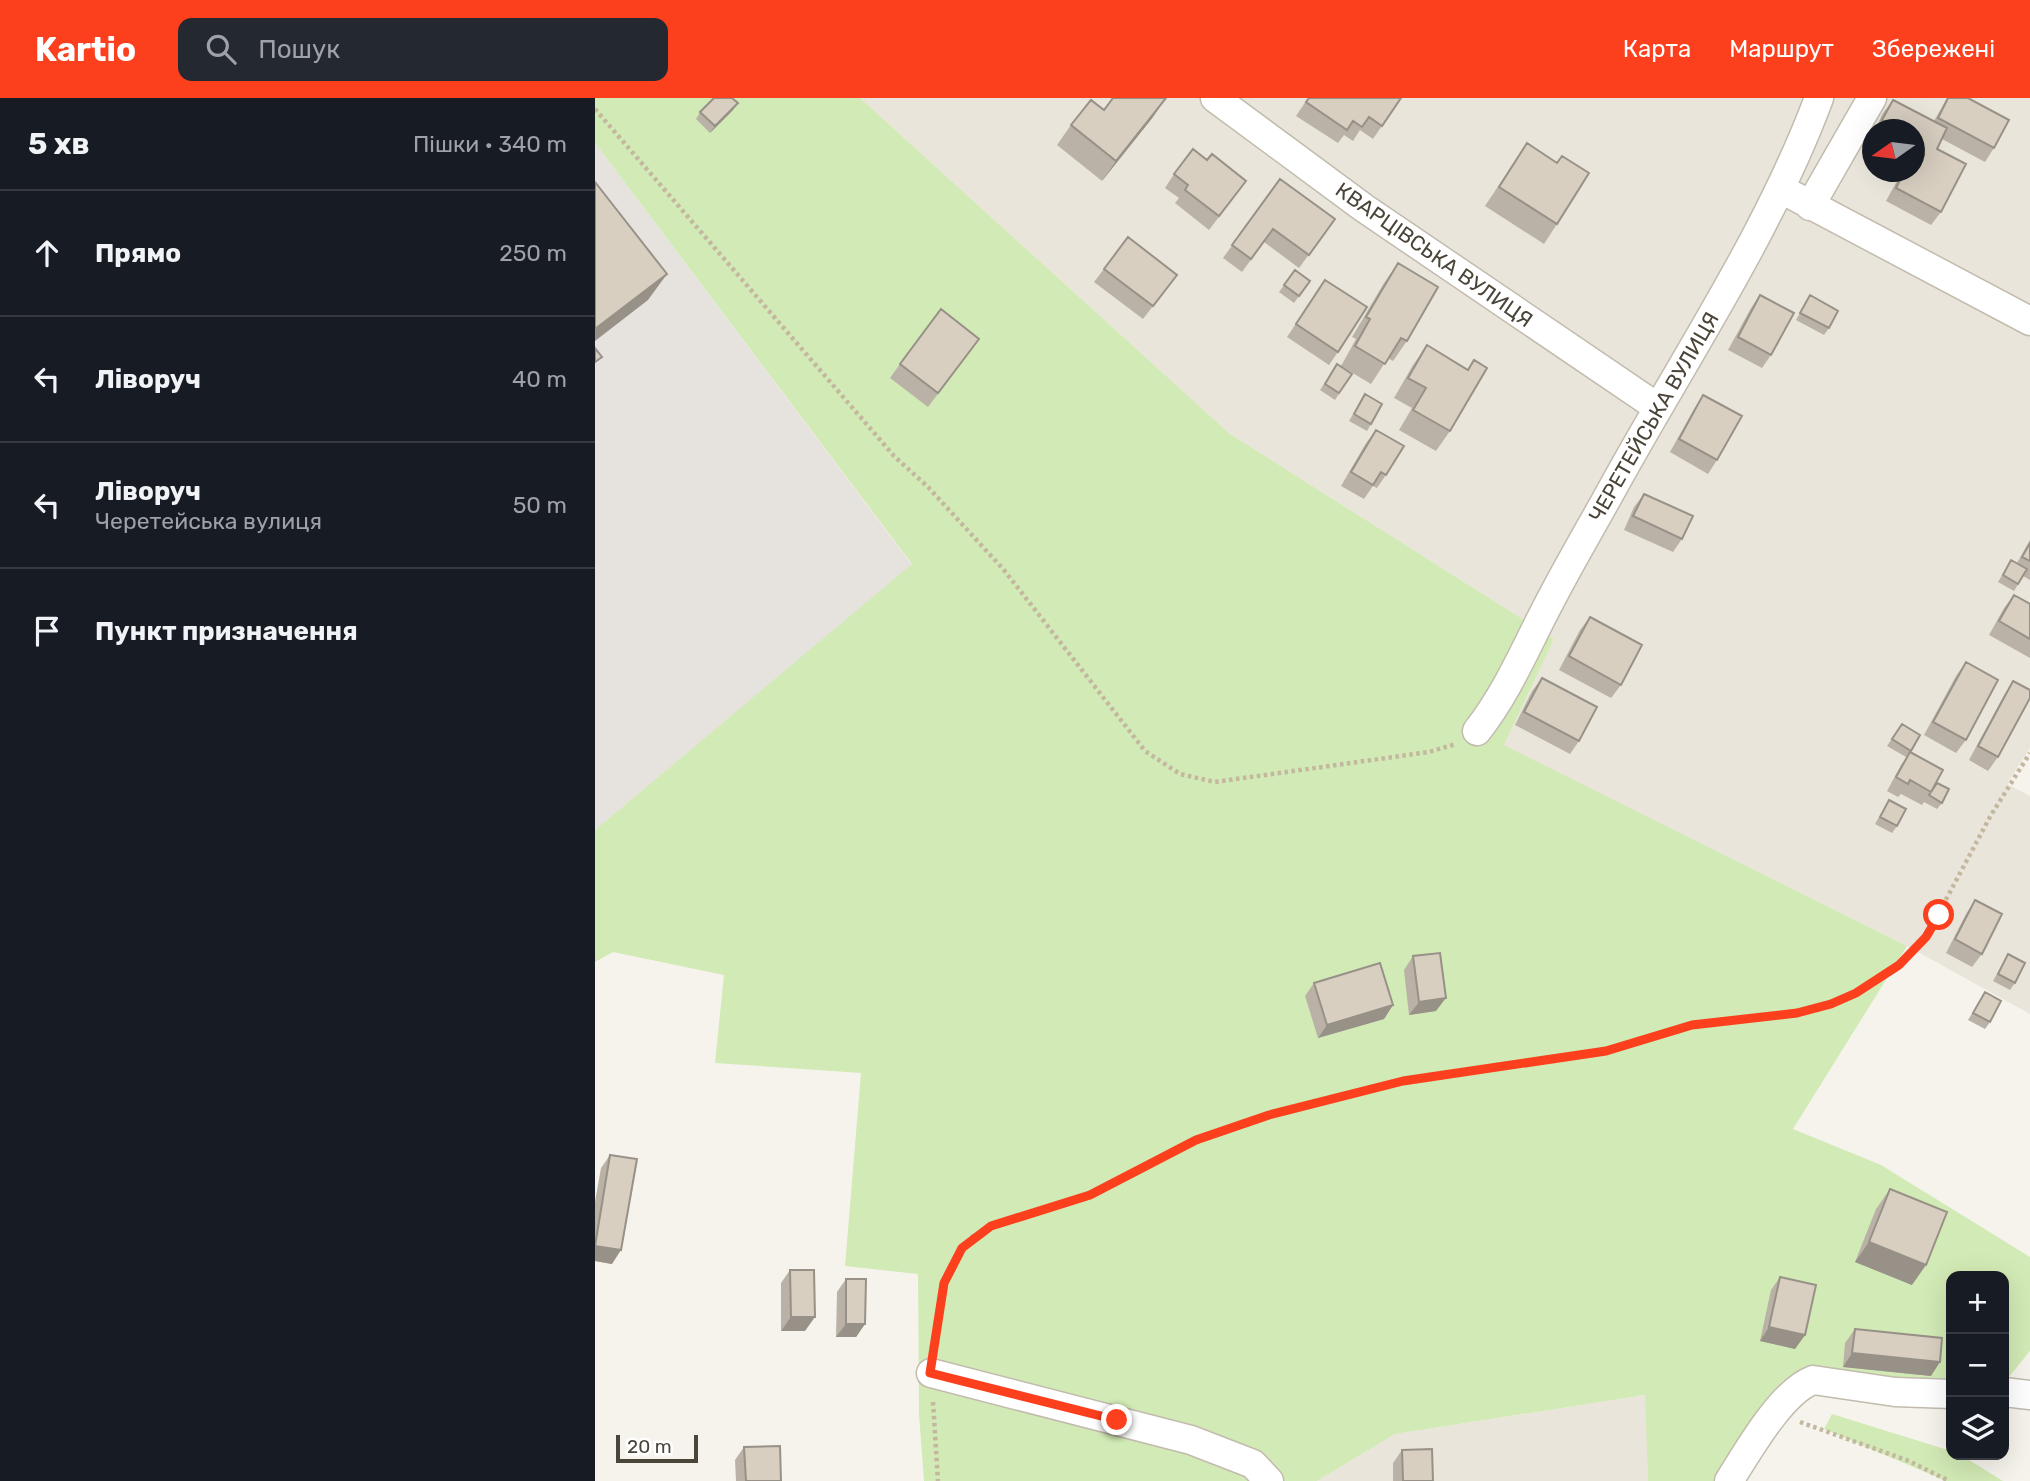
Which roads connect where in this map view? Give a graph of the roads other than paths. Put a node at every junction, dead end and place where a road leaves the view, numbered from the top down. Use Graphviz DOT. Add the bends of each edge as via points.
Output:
graph roads {
  1 [pos="1215,98"];
  2 [pos="1819,98"];
  3 [pos="1872,98"];
  4 [pos="1781,189"];
  5 [pos="1809,206"];
  6 [pos="2030,321"];
  7 [pos="1657,407"];
  8 [pos="1477,731"];
  9 [pos="930,1373"];
  10 [pos="2009,1393"];
  11 [pos="1946,1394"];
  12 [pos="2030,1395"];
  13 [pos="1269,1481"];
  14 [pos="1729,1481"];
  1 -- 7 [label="street, КВАРЦІВСЬКА ВУЛИЦЯ" via="1364,208"];
  2 -- 4 [label="street, ЧЕРЕТЕЙСЬКА ВУЛИЦЯ"];
  3 -- 5 [label="street"];
  4 -- 5 [label="street"];
  4 -- 7 [label="street, ЧЕРЕТЕЙСЬКА ВУЛИЦЯ"];
  5 -- 6 [label="street"];
  7 -- 8 [label="street, ЧЕРЕТЕЙСЬКА ВУЛИЦЯ" via="1507,688"];
  9 -- 13 [label="street" via="1191,1440 1253,1464"];
  10 -- 12 [label="street"];
  11 -- 14 [label="street" via="1813,1380 1797,1389 1776,1413"];
}
